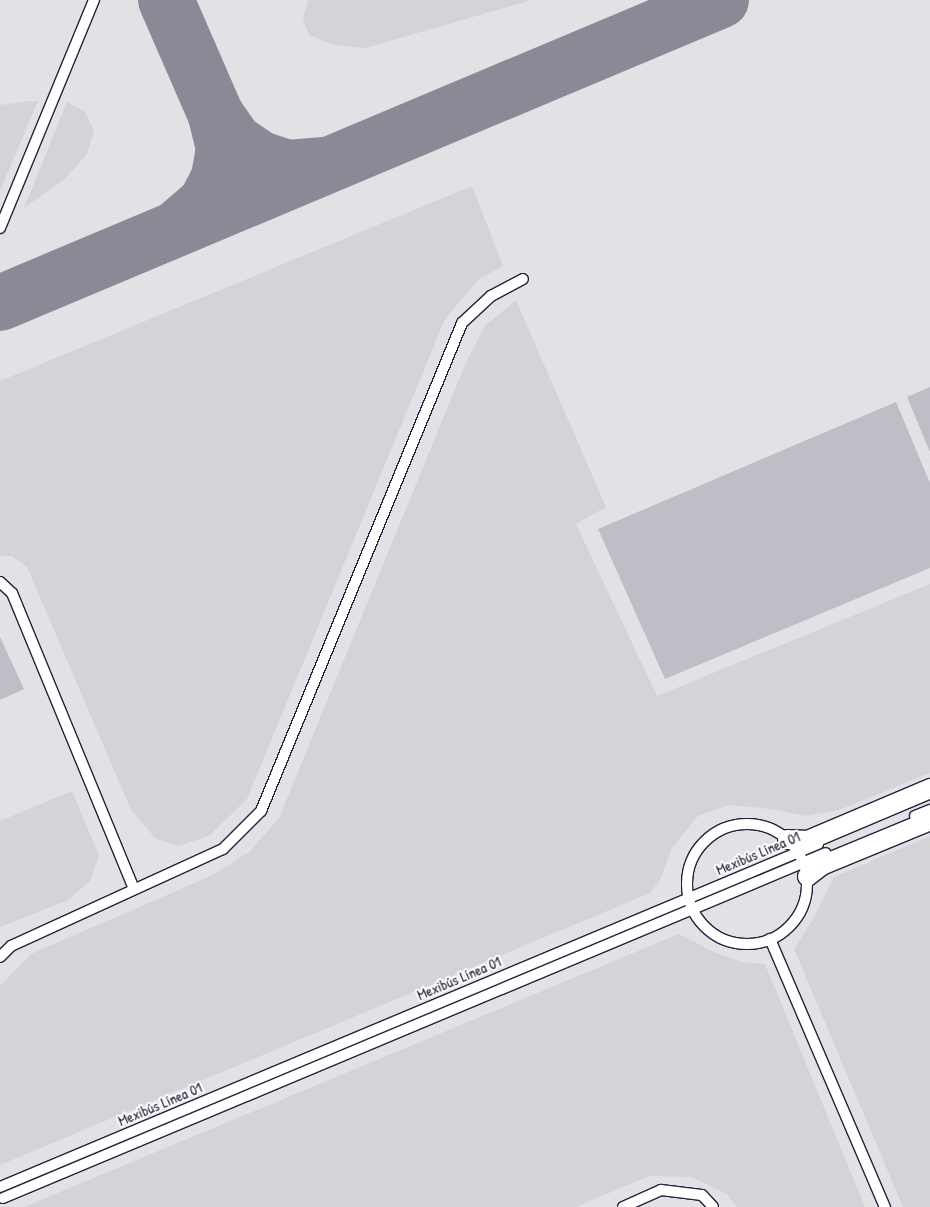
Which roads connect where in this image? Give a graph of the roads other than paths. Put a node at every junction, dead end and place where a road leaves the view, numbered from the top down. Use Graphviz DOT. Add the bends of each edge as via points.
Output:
graph roads {
  1 [pos="94,0"];
  2 [pos="0,228"];
  3 [pos="523,279"];
  4 [pos="0,582"];
  5 [pos="930,788"];
  6 [pos="930,797"];
  7 [pos="930,810"];
  8 [pos="930,820"];
  9 [pos="793,846"];
  10 [pos="805,870"];
  11 [pos="134,889"];
  12 [pos="689,898"];
  13 [pos="693,909"];
  14 [pos="770,939"];
  15 [pos="0,957"];
  16 [pos="0,1187"];
  17 [pos="3,1198"];
  18 [pos="623,1207"];
  19 [pos="713,1207"];
  20 [pos="885,1207"];
  1 -- 2 [label="lane"];
  3 -- 11 [label="lane" via="491,296 462,323 261,811 223,849"];
  4 -- 11 [label="lane" via="12,593"];
  5 -- 9 [label="street"];
  6 -- 9 [label="lane, Mexibús Línea 01"];
  7 -- 10 [label="lane, Mexibús Línea 01"];
  8 -- 10 [label="street"];
  9 -- 10 [label="lane"];
  9 -- 12 [label="lane, Mexibús Línea 01"];
  9 -- 12 [label="lane" via="762,825 741,824 721,830 704,841 693,857 687,875"];
  10 -- 13 [label="lane, Mexibús Línea 01"];
  10 -- 14 [label="lane" via="803,907 793,924"];
  11 -- 15 [label="lane" via="11,946"];
  12 -- 13 [label="lane"];
  12 -- 16 [label="lane, Mexibús Línea 01"];
  13 -- 14 [label="lane" via="706,928 722,939 741,944"];
  13 -- 17 [label="lane, Mexibús Línea 01"];
  14 -- 20 [label="lane"];
  18 -- 19 [label="lane" via="661,1190 702,1195"];
}
